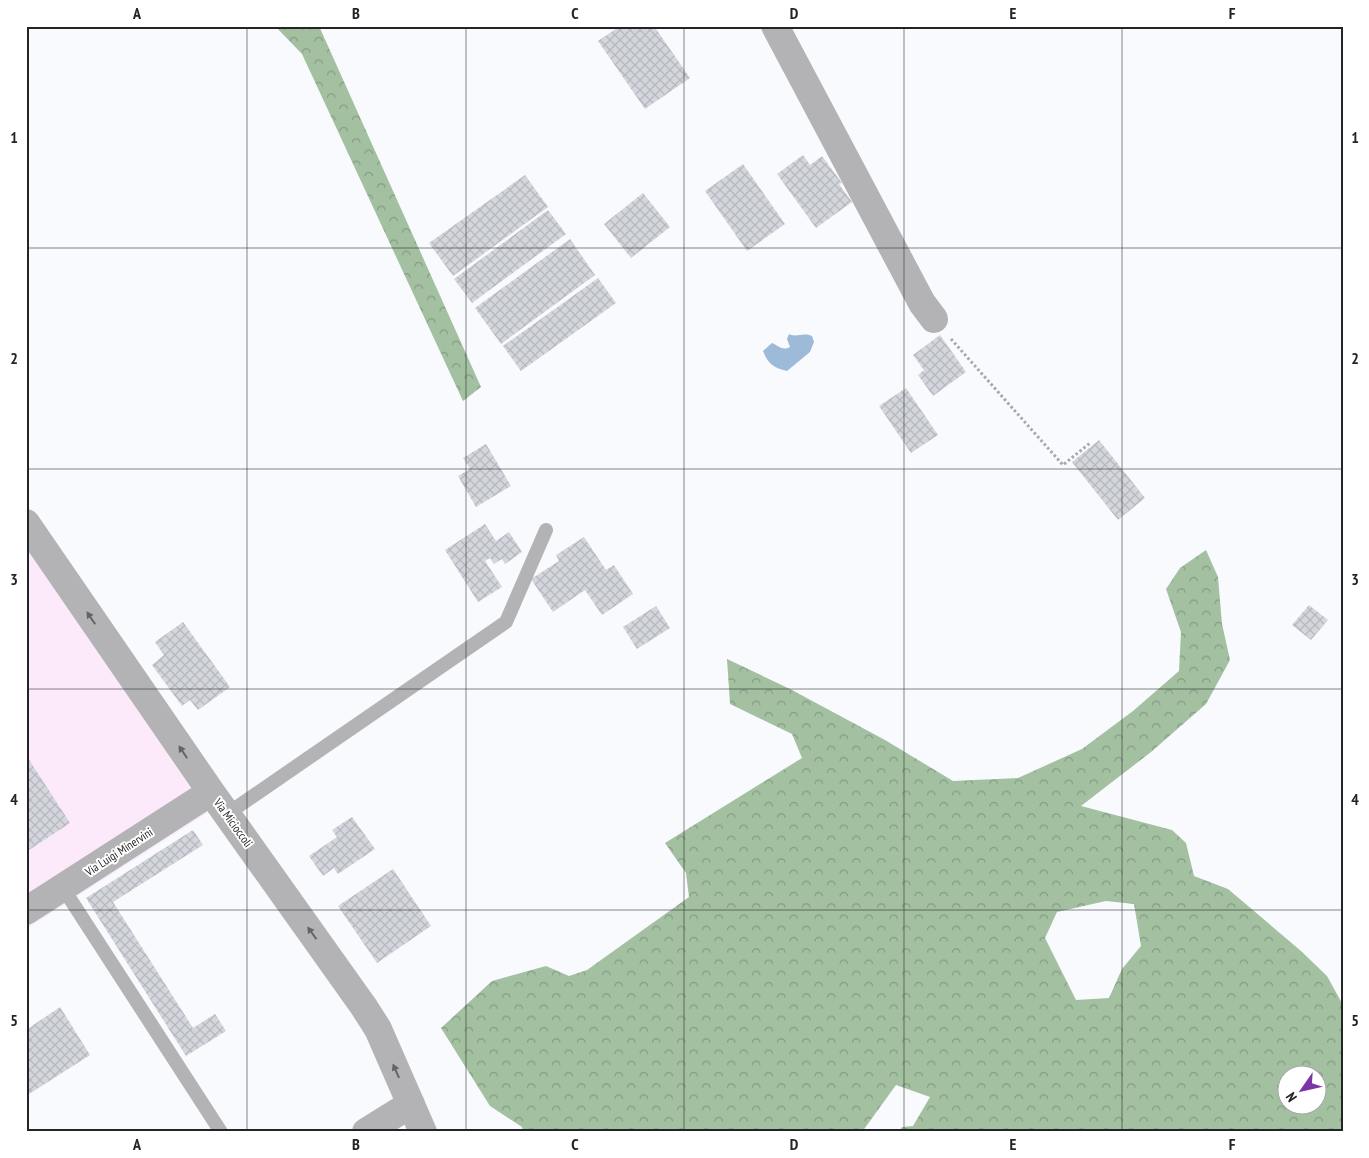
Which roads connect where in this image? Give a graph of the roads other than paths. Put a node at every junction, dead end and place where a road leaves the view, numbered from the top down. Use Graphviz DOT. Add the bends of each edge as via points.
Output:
graph roads {
  1 [pos="775,26"];
  2 [pos="934,320"];
  3 [pos="26,523"];
  4 [pos="546,530"];
  5 [pos="211,792"];
  6 [pos="227,814"];
  7 [pos="63,888"];
  8 [pos="26,911"];
  9 [pos="411,1104"];
  10 [pos="221,1132"];
  11 [pos="366,1132"];
  12 [pos="424,1132"];
  1 -- 2 [label="street"];
  5 -- 3 [label="street, Via Micioccoli, one-way"];
  4 -- 6 [label="lane" via="506,622"];
  5 -- 6 [label="street, Via Micioccoli"];
  5 -- 7 [label="street, Via Luigi Minervini"];
  9 -- 6 [label="street, Via Micioccoli, one-way" via="378,1029 364,1006"];
  7 -- 8 [label="street, Via Luigi Minervini"];
  7 -- 10 [label="lane"];
  9 -- 11 [label="street"];
  9 -- 12 [label="street, Via Micioccoli"];
}
